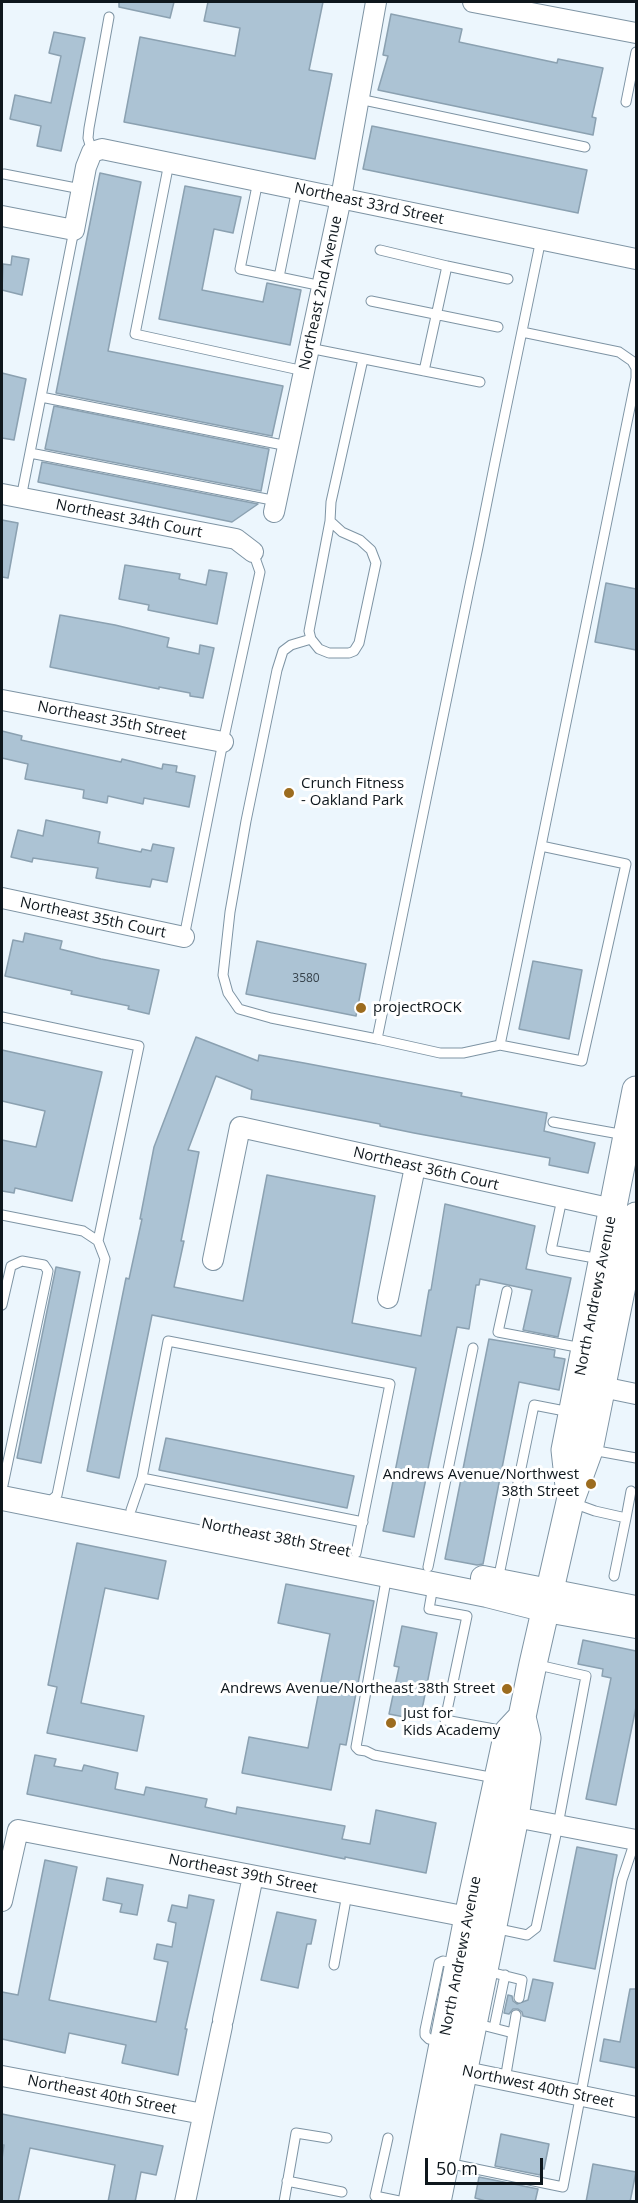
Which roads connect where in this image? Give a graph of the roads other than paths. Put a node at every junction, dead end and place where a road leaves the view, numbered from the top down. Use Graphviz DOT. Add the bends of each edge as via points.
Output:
graph roads {
  1 [pos="376,2"];
  2 [pos="473,2"];
  3 [pos="109,17"];
  4 [pos="636,33"];
  5 [pos="636,52"];
  6 [pos="358,99"];
  7 [pos="626,102"];
  8 [pos="585,147"];
  9 [pos="97,151"];
  10 [pos="169,163"];
  11 [pos="3,174"];
  12 [pos="258,181"];
  13 [pos="81,189"];
  14 [pos="297,189"];
  15 [pos="341,198"];
  16 [pos="2,216"];
  17 [pos="74,230"];
  18 [pos="541,239"];
  19 [pos="380,250"];
  20 [pos="636,259"];
  21 [pos="447,266"];
  22 [pos="279,277"];
  23 [pos="508,279"];
  24 [pos="322,286"];
  25 [pos="370,301"];
  26 [pos="436,315"];
  27 [pos="498,327"];
  28 [pos="522,332"];
  29 [pos="309,348"];
  30 [pos="363,359"];
  31 [pos="304,371"];
  32 [pos="423,371"];
  33 [pos="480,382"];
  34 [pos="41,397"];
  35 [pos="288,446"];
  36 [pos="30,453"];
  37 [pos="2,494"];
  38 [pos="21,498"];
  39 [pos="276,506"];
  40 [pos="330,521"];
  41 [pos="254,552"];
  42 [pos="311,639"];
  43 [pos="2,700"];
  44 [pos="223,742"];
  45 [pos="541,846"];
  46 [pos="2,898"];
  47 [pos="184,938"];
  48 [pos="2,1017"];
  49 [pos="377,1039"];
  50 [pos="500,1045"];
  51 [pos="636,1090"];
  52 [pos="553,1122"];
  53 [pos="632,1146"];
  54 [pos="415,1167"];
  55 [pos="562,1199"];
  56 [pos="625,1212"];
  57 [pos="2,1215"];
  58 [pos="98,1241"];
  59 [pos="213,1260"];
  60 [pos="603,1260"];
  61 [pos="507,1291"];
  62 [pos="388,1298"];
  63 [pos="2,1305"];
  64 [pos="472,1348"];
  65 [pos="585,1348"];
  66 [pos="602,1387"];
  67 [pos="636,1394"];
  68 [pos="572,1413"];
  69 [pos="589,1450"];
  70 [pos="636,1458"];
  71 [pos="142,1478"];
  72 [pos="2,1489"];
  73 [pos="631,1491"];
  74 [pos="50,1501"];
  75 [pos="570,1502"];
  76 [pos="131,1510"];
  77 [pos="626,1518"];
  78 [pos="363,1522"];
  79 [pos="356,1553"];
  80 [pos="387,1575"];
  81 [pos="430,1576"];
  82 [pos="614,1576"];
  83 [pos="498,1581"];
  84 [pos="548,1600"];
  85 [pos="636,1608"];
  86 [pos="636,1626"];
  87 [pos="533,1664"];
  88 [pos="515,1724"];
  89 [pos="497,1779"];
  90 [pos="515,1817"];
  91 [pos="558,1825"];
  92 [pos="636,1838"];
  93 [pos="253,1876"];
  94 [pos="347,1894"];
  95 [pos="2,1901"];
  96 [pos="468,1917"];
  97 [pos="492,1928"];
  98 [pos="334,1965"];
  99 [pos="482,1970"];
  100 [pos="519,1998"];
  101 [pos="516,2015"];
  102 [pos="483,2026"];
  103 [pos="513,2033"];
  104 [pos="448,2060"];
  105 [pos="2,2076"];
  106 [pos="505,2080"];
  107 [pos="581,2097"];
  108 [pos="636,2107"];
  109 [pos="203,2114"];
  110 [pos="327,2138"];
  111 [pos="388,2138"];
  112 [pos="444,2162"];
  113 [pos="287,2181"];
  114 [pos="342,2192"];
  115 [pos="374,2199"];
  116 [pos="185,2202"];
  117 [pos="284,2202"];
  118 [pos="404,2202"];
  119 [pos="412,2202"];
  120 [pos="437,2202"];
  1 -- 6 [label="street, Northeast 2nd Avenue"];
  2 -- 4 [label="street"];
  3 -- 9 [label="lane" via="88,138"];
  5 -- 7 [label="lane"];
  6 -- 8 [label="lane"];
  6 -- 15 [label="street, Northeast 2nd Avenue"];
  9 -- 10 [label="street, Northeast 33rd Street"];
  9 -- 13 [label="street" via="86,167"];
  10 -- 12 [label="street, Northeast 33rd Street"];
  10 -- 31 [label="lane" via="135,334"];
  11 -- 13 [label="lane"];
  12 -- 14 [label="street, Northeast 33rd Street"];
  12 -- 22 [label="lane" via="240,269"];
  13 -- 17 [label="street"];
  14 -- 15 [label="street, Northeast 33rd Street"];
  14 -- 22 [label="lane"];
  15 -- 18 [label="street, Northeast 33rd Street"];
  15 -- 24 [label="street, Northeast 2nd Avenue"];
  16 -- 17 [label="street"];
  17 -- 34 [label="lane"];
  18 -- 20 [label="street, Northeast 33rd Street"];
  18 -- 28 [label="lane"];
  19 -- 21 [label="lane"];
  21 -- 23 [label="lane"];
  21 -- 26 [label="lane"];
  22 -- 24 [label="lane"];
  24 -- 29 [label="street, Northeast 2nd Avenue"];
  25 -- 26 [label="lane"];
  26 -- 27 [label="lane"];
  26 -- 32 [label="lane"];
  28 -- 45 [label="lane" via="619,352 636,368"];
  28 -- 49 [label="lane"];
  29 -- 30 [label="lane"];
  29 -- 31 [label="street, Northeast 2nd Avenue"];
  30 -- 32 [label="lane"];
  30 -- 40 [label="lane"];
  31 -- 35 [label="street, Northeast 2nd Avenue"];
  32 -- 33 [label="lane"];
  34 -- 35 [label="lane"];
  34 -- 36 [label="lane"];
  35 -- 39 [label="street, Northeast 2nd Avenue"];
  36 -- 38 [label="lane"];
  36 -- 39 [label="lane"];
  37 -- 38 [label="street, Northeast 34th Court"];
  38 -- 41 [label="street, Northeast 34th Court" via="236,539"];
  40 -- 42 [label="lane" via="309,630"];
  40 -- 42 [label="lane" via="371,549 376,563 354,651 329,653"];
  41 -- 44 [label="lane" via="260,572"];
  42 -- 49 [label="lane" via="283,651 277,670 246,820 223,975 228,993 239,1009"];
  43 -- 44 [label="street, Northeast 35th Street"];
  44 -- 47 [label="lane"];
  45 -- 50 [label="lane"];
  45 -- 50 [label="lane" via="626,864 582,1061"];
  46 -- 47 [label="street, Northeast 35th Court"];
  48 -- 58 [label="lane" via="139,1046"];
  49 -- 50 [label="lane" via="440,1053 463,1053"];
  51 -- 53 [label="main road, North Andrews Avenue"];
  52 -- 53 [label="lane"];
  53 -- 56 [label="main road, North Andrews Avenue"];
  54 -- 55 [label="street, Northeast 36th Court"];
  54 -- 59 [label="street, Northeast 36th Court" via="240,1127"];
  54 -- 62 [label="street"];
  55 -- 56 [label="street, Northeast 36th Court"];
  55 -- 60 [label="lane" via="551,1250"];
  56 -- 60 [label="main road, North Andrews Avenue"];
  56 -- 66 [label="main road, North Andrews Avenue" via="630,1246"];
  57 -- 58 [label="lane" via="83,1231"];
  58 -- 74 [label="lane" via="105,1259"];
  60 -- 65 [label="main road, North Andrews Avenue"];
  61 -- 65 [label="lane" via="498,1332"];
  63 -- 72 [label="lane" via="11,1266 22,1261 44,1265 48,1271"];
  64 -- 81 [label="lane"];
  65 -- 68 [label="main road, North Andrews Avenue"];
  66 -- 67 [label="street"];
  66 -- 69 [label="main road, North Andrews Avenue"];
  68 -- 75 [label="main road, North Andrews Avenue" via="564,1450"];
  68 -- 83 [label="lane" via="534,1406"];
  69 -- 70 [label="lane"];
  69 -- 75 [label="main road, North Andrews Avenue"];
  71 -- 76 [label="lane"];
  71 -- 78 [label="lane"];
  71 -- 78 [label="lane" via="168,1341 390,1384"];
  72 -- 74 [label="street, Northeast 38th Street"];
  73 -- 77 [label="lane"];
  74 -- 76 [label="street, Northeast 38th Street"];
  74 -- 80 [label="street, Northeast 38th Street"];
  75 -- 77 [label="lane"];
  75 -- 84 [label="main road, North Andrews Avenue"];
  76 -- 79 [label="street, Northeast 38th Street"];
  77 -- 82 [label="lane"];
  78 -- 79 [label="lane"];
  79 -- 81 [label="street, Northeast 38th Street"];
  80 -- 81 [label="street, Northeast 38th Street"];
  80 -- 89 [label="lane" via="356,1747 374,1755"];
  81 -- 83 [label="street, Northeast 38th Street"];
  81 -- 84 [label="street, Northeast 38th Street"];
  81 -- 88 [label="lane" via="429,1609 467,1617 445,1720"];
  83 -- 84 [label="street, Northeast 38th Street"];
  84 -- 85 [label="street"];
  84 -- 86 [label="street"];
  84 -- 87 [label="main road, North Andrews Avenue"];
  87 -- 88 [label="main road, North Andrews Avenue"];
  87 -- 91 [label="lane" via="586,1676"];
  88 -- 89 [label="main road, North Andrews Avenue"];
  88 -- 90 [label="main road, North Andrews Avenue" via="527,1738"];
  89 -- 96 [label="main road, North Andrews Avenue"];
  90 -- 91 [label="street"];
  90 -- 97 [label="main road, North Andrews Avenue"];
  91 -- 92 [label="street"];
  91 -- 97 [label="lane" via="536,1928 527,1935"];
  92 -- 107 [label="lane" via="622,1880"];
  93 -- 94 [label="street, Northeast 39th Street"];
  93 -- 95 [label="street, Northeast 39th Street" via="18,1830"];
  93 -- 109 [label="street"];
  94 -- 96 [label="street, Northeast 39th Street"];
  94 -- 98 [label="lane"];
  96 -- 99 [label="main road, North Andrews Avenue"];
  97 -- 99 [label="main road, North Andrews Avenue"];
  99 -- 100 [label="lane" via="522,1980"];
  99 -- 102 [label="main road, North Andrews Avenue"];
  99 -- 104 [label="main road, North Andrews Avenue"];
  101 -- 103 [label="lane"];
  102 -- 103 [label="lane"];
  102 -- 104 [label="main road, North Andrews Avenue"];
  103 -- 106 [label="lane"];
  104 -- 106 [label="street, Northwest 40th Street"];
  104 -- 112 [label="main road, North Andrews Avenue"];
  104 -- 119 [label="main road, North Andrews Avenue"];
  105 -- 109 [label="street, Northeast 40th Street"];
  106 -- 107 [label="street, Northwest 40th Street"];
  107 -- 108 [label="street, Northwest 40th Street"];
  107 -- 112 [label="lane" via="563,2187"];
  109 -- 116 [label="street"];
  110 -- 113 [label="lane" via="296,2133"];
  111 -- 115 [label="lane"];
  112 -- 120 [label="main road, North Andrews Avenue"];
  113 -- 114 [label="lane"];
  113 -- 117 [label="lane"];
  115 -- 118 [label="lane"];
}
